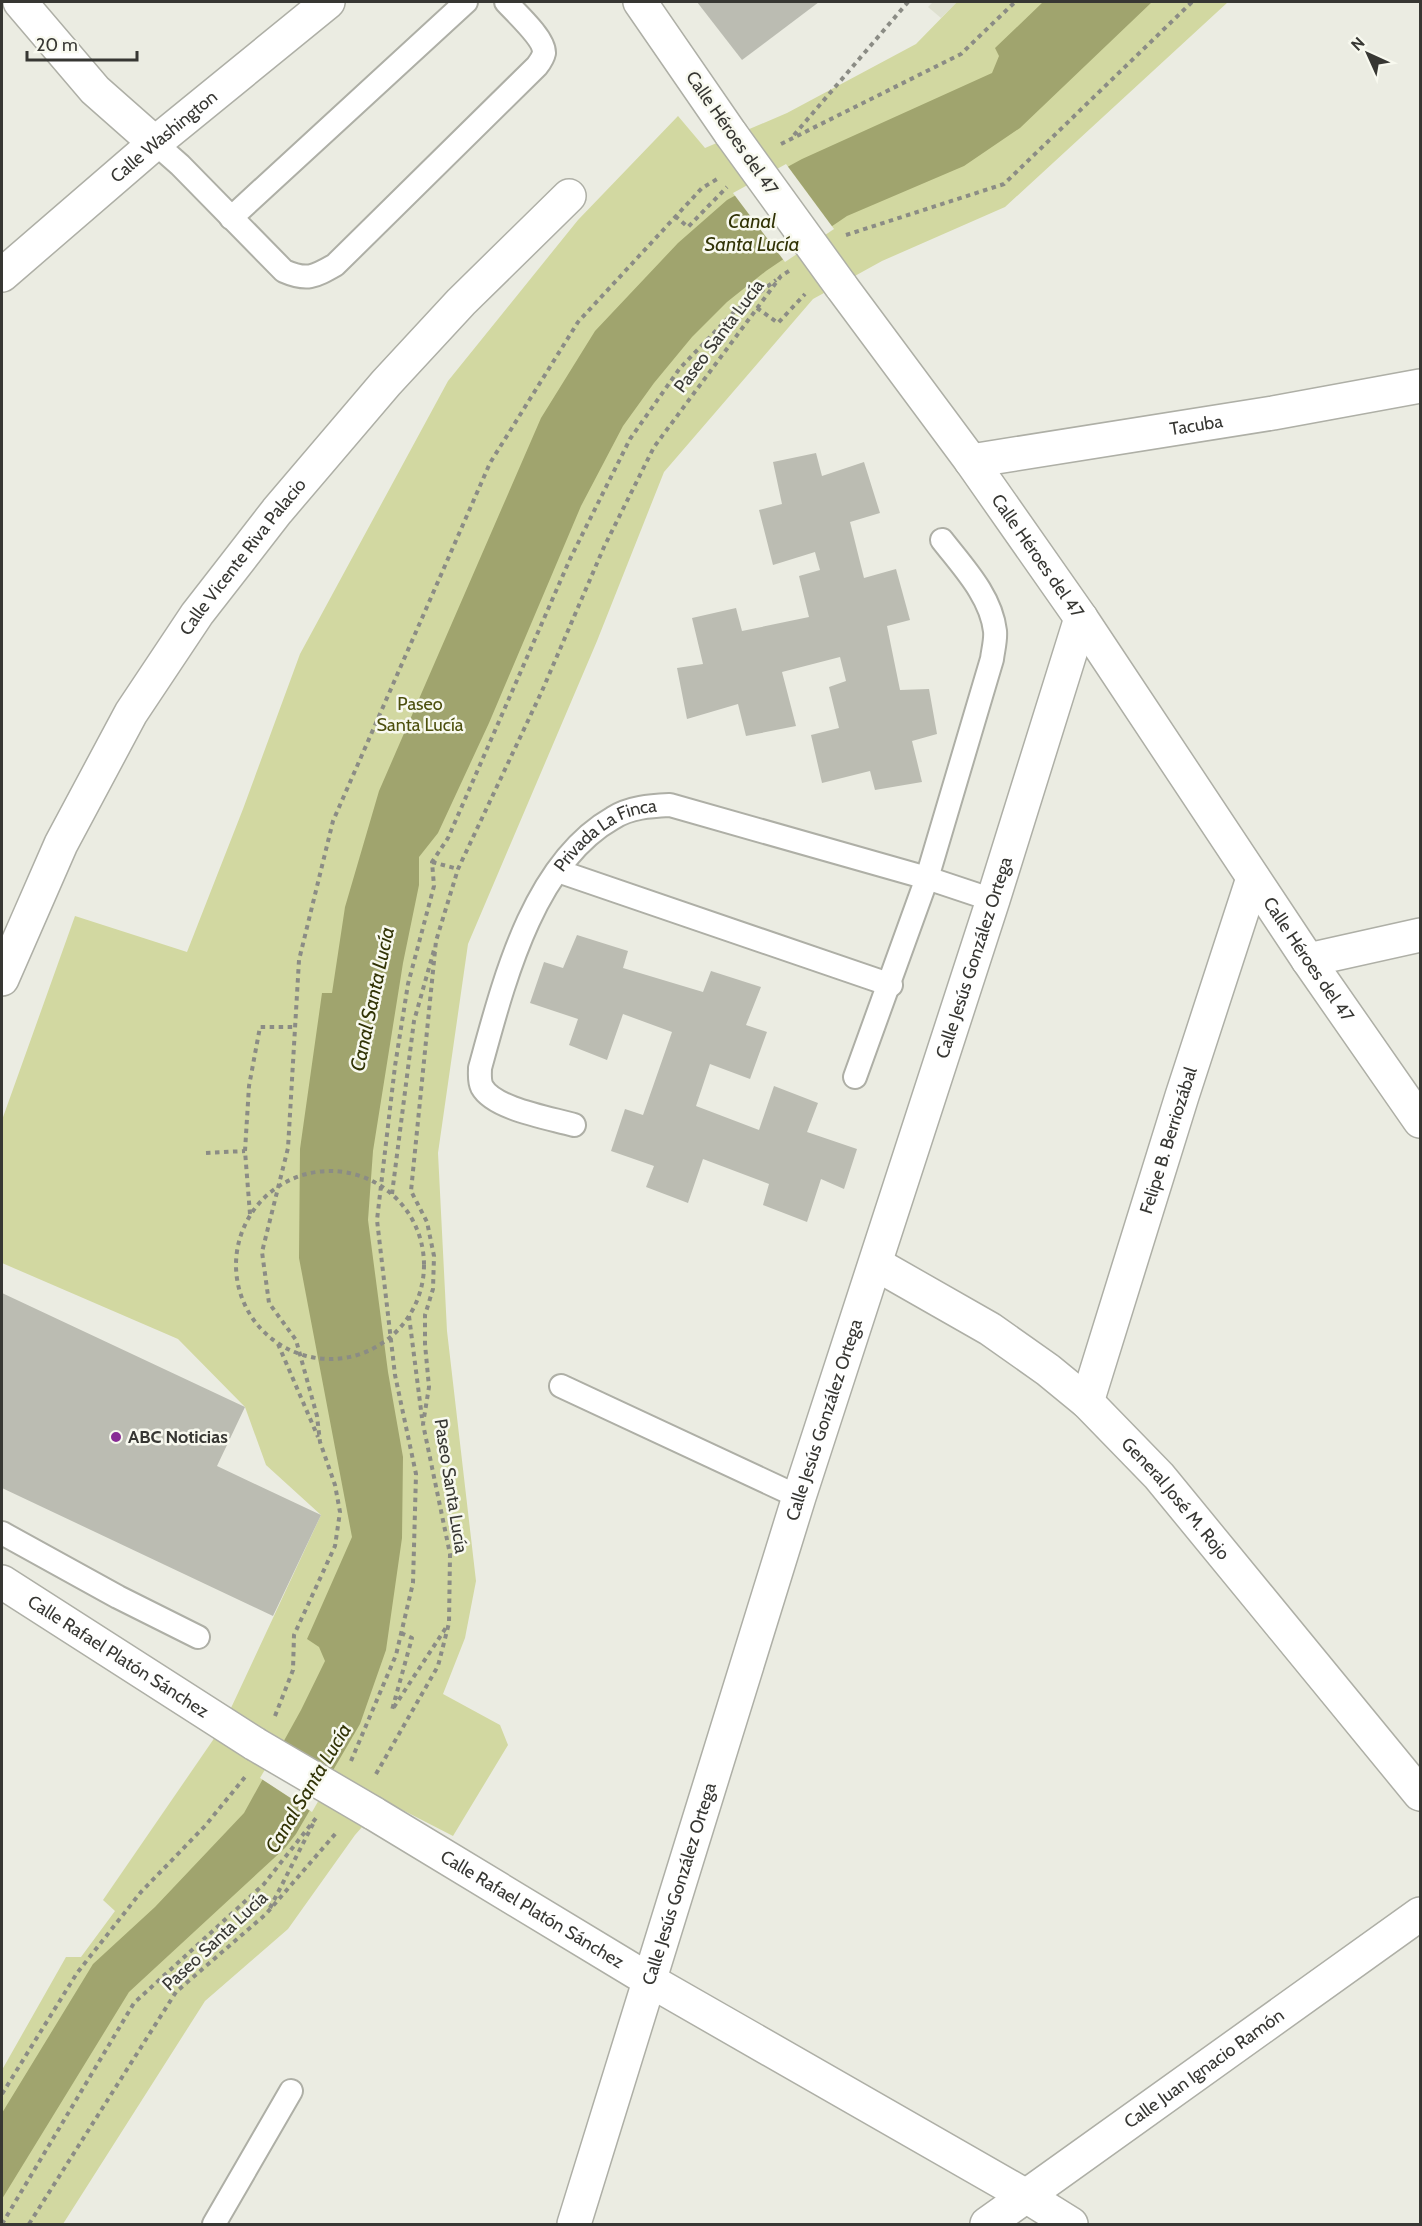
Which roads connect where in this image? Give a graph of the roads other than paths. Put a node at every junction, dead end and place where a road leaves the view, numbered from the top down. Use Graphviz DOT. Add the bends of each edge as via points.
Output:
graph roads {
  1 [pos="20,2"];
  2 [pos="328,2"];
  3 [pos="466,2"];
  4 [pos="506,2"];
  5 [pos="640,2"];
  6 [pos="155,143"];
  7 [pos="568,196"];
  8 [pos="231,218"];
  9 [pos="2,274"];
  10 [pos="1420,387"];
  11 [pos="971,461"];
  12 [pos="942,540"];
  13 [pos="1081,618"];
  14 [pos="558,871"];
  15 [pos="927,878"];
  16 [pos="1253,878"];
  17 [pos="993,900"];
  18 [pos="1420,935"];
  19 [pos="1308,960"];
  20 [pos="2,979"];
  21 [pos="891,984"];
  22 [pos="855,1077"];
  23 [pos="1420,1121"];
  24 [pos="574,1125"];
  25 [pos="876,1264"];
  26 [pos="561,1386"];
  27 [pos="1087,1402"];
  28 [pos="799,1497"];
  29 [pos="2,1533"];
  30 [pos="2,1582"];
  31 [pos="198,1637"];
  32 [pos="1420,1794"];
  33 [pos="1420,1914"];
  34 [pos="649,1980"];
  35 [pos="291,2091"];
  36 [pos="1026,2196"];
  37 [pos="214,2224"];
  38 [pos="574,2224"];
  39 [pos="987,2224"];
  40 [pos="1071,2224"];
  1 -- 6 [label="street" via="95,90"];
  2 -- 6 [label="street, Calle Washington"];
  3 -- 8 [label="lane"];
  4 -- 8 [label="lane" via="543,47 544,55 537,66 334,265 314,276 300,278 284,272"];
  5 -- 11 [label="street, Calle Héroes del 47, bridge" via="731,134 765,157 837,280"];
  6 -- 8 [label="lane"];
  6 -- 9 [label="street, Calle Washington"];
  7 -- 20 [label="street, Calle Vicente Riva Palacio" via="386,383 277,511 197,614 114,744 61,844"];
  10 -- 11 [label="street, Tacuba"];
  11 -- 13 [label="street, Calle Héroes del 47"];
  12 -- 15 [label="lane" via="979,588 996,633 992,659"];
  13 -- 16 [label="street, Calle Héroes del 47"];
  13 -- 17 [label="street, Calle Jesús González Ortega"];
  14 -- 15 [label="lane, Privada La Finca" via="584,839 613,817 642,807 670,804"];
  14 -- 21 [label="lane, Privada La Finca"];
  14 -- 24 [label="lane" via="532,913 508,968 480,1068 481,1084 502,1104"];
  15 -- 17 [label="lane, Privada La Finca"];
  15 -- 21 [label="lane"];
  16 -- 19 [label="street, Calle Héroes del 47"];
  16 -- 27 [label="street, Felipe B. Berriozábal"];
  17 -- 25 [label="street, Calle Jesús González Ortega"];
  18 -- 19 [label="street"];
  19 -- 23 [label="street, Calle Héroes del 47"];
  21 -- 22 [label="lane"];
  25 -- 27 [label="street, General José M. Rojo" via="990,1329"];
  25 -- 28 [label="street, Calle Jesús González Ortega"];
  26 -- 28 [label="lane"];
  27 -- 32 [label="street, General José M. Rojo" via="1159,1476"];
  28 -- 34 [label="street, Calle Jesús González Ortega"];
  29 -- 31 [label="lane"];
  30 -- 34 [label="street, Calle Rafael Platón Sánchez, bridge" via="258,1747"];
  33 -- 36 [label="street, Calle Juan Ignacio Ramón"];
  34 -- 36 [label="street, Calle Rafael Platón Sánchez"];
  34 -- 38 [label="street, Calle Jesús González Ortega"];
  35 -- 37 [label="lane"];
  36 -- 39 [label="street, Calle Juan Ignacio Ramón"];
  36 -- 40 [label="street, Calle Rafael Platón Sánchez"];
}
